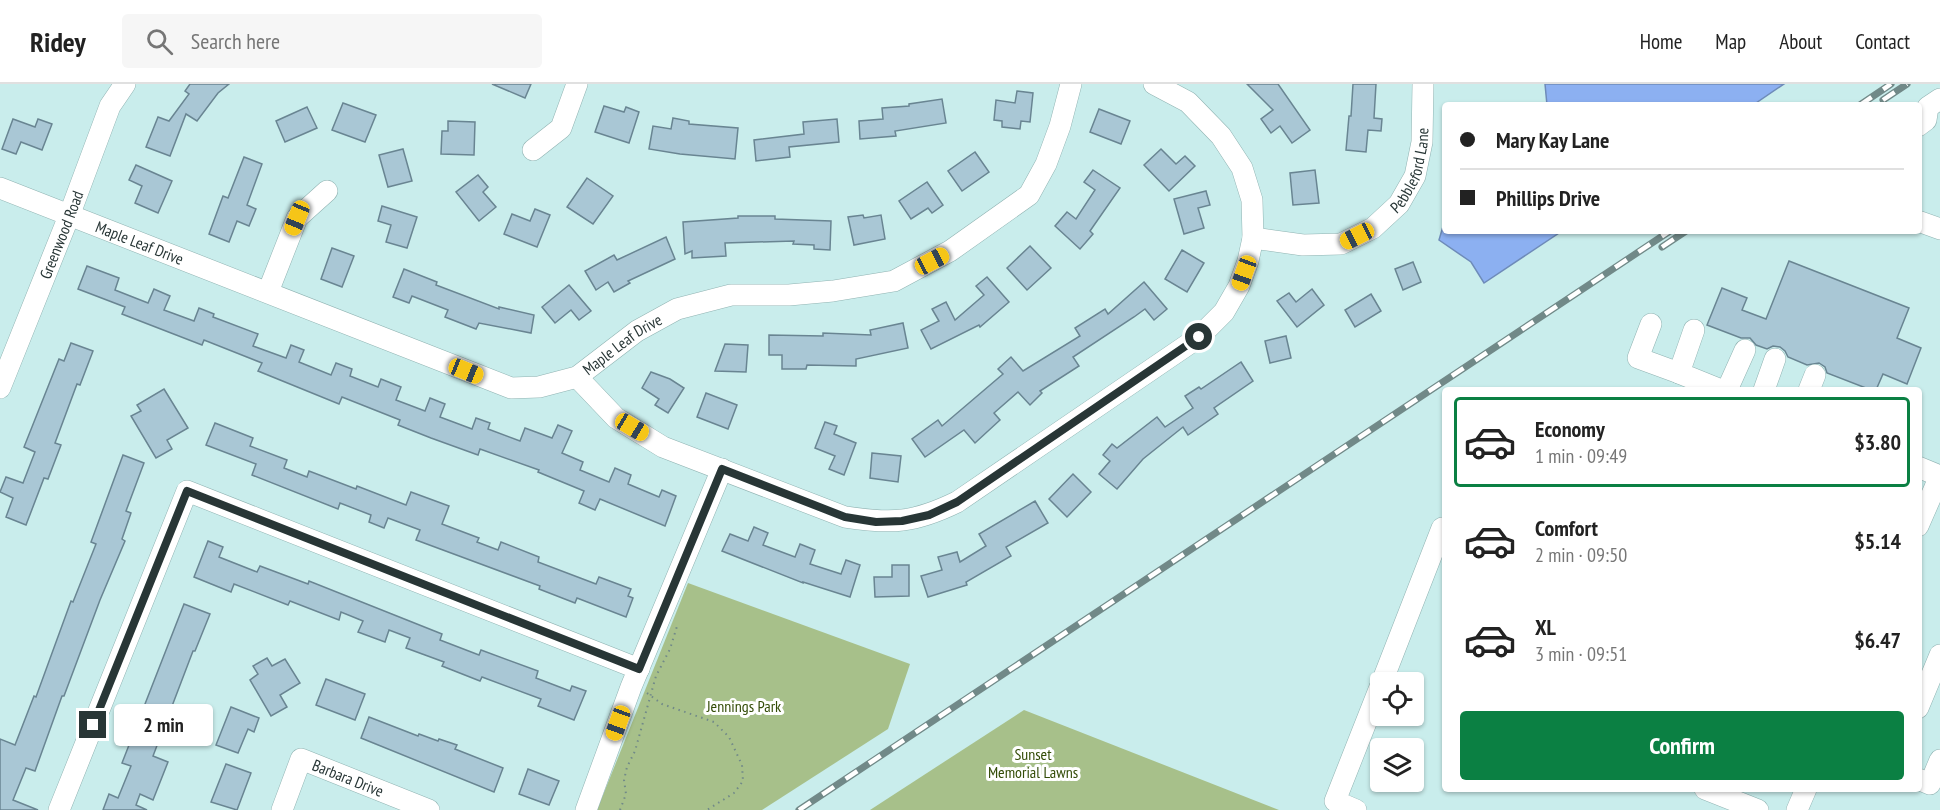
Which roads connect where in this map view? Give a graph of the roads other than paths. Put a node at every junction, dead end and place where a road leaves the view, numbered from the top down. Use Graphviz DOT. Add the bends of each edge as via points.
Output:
graph roads {
  1 [pos="125,84"];
  2 [pos="577,84"];
  3 [pos="1071,84"];
  4 [pos="1154,84"];
  5 [pos="1423,84"];
  6 [pos="1940,99"];
  7 [pos="1928,123"];
  8 [pos="533,150"];
  9 [pos="0,188"];
  10 [pos="327,191"];
  11 [pos="69,216"];
  12 [pos="1922,222"];
  13 [pos="1940,229"];
  14 [pos="1253,238"];
  15 [pos="268,292"];
  16 [pos="1651,324"];
  17 [pos="1694,330"];
  18 [pos="1744,350"];
  19 [pos="1775,359"];
  20 [pos="1678,373"];
  21 [pos="577,377"];
  22 [pos="1713,387"];
  23 [pos="1728,387"];
  24 [pos="1765,387"];
  25 [pos="0,388"];
  26 [pos="722,469"];
  27 [pos="1922,469"];
  28 [pos="1940,476"];
  29 [pos="1922,510"];
  30 [pos="1442,528"];
  31 [pos="1933,663"];
  32 [pos="1386,672"];
  33 [pos="635,678"];
  34 [pos="1922,696"];
  35 [pos="1370,712"];
  36 [pos="1940,760"];
  37 [pos="1922,781"];
  38 [pos="1716,792"];
  39 [pos="1805,792"];
  40 [pos="1749,801"];
  41 [pos="59,810"];
  42 [pos="282,810"];
  43 [pos="429,810"];
  44 [pos="586,810"];
  45 [pos="1356,810"];
  46 [pos="1797,810"];
  1 -- 11 [label="street, Greenwood Road" via="110,106"];
  2 -- 8 [label="street" via="561,128"];
  3 -- 21 [label="street, Maple Leaf Drive" via="1046,164 1029,195 950,251 894,281 789,295 730,295 677,309 637,331"];
  4 -- 14 [label="street" via="1188,102 1221,136 1242,168 1252,200"];
  5 -- 14 [label="street, Pebbleford Lane" via="1422,142 1415,176 1399,204 1373,228 1341,244 1303,245"];
  6 -- 7 [label="street" via="1928,107"];
  9 -- 11 [label="street, Maple Leaf Drive"];
  10 -- 15 [label="street" via="297,218"];
  11 -- 15 [label="street, Maple Leaf Drive"];
  11 -- 25 [label="street, Greenwood Road"];
  12 -- 13 [label="street"];
  14 -- 26 [label="street" via="1239,286 1224,312 1199,337 957,502 929,515 876,522 845,517"];
  15 -- 21 [label="street, Maple Leaf Drive" via="510,388 539,387"];
  16 -- 20 [label="street" via="1638,358"];
  17 -- 20 [label="street"];
  18 -- 23 [label="street"];
  19 -- 24 [label="street"];
  20 -- 22 [label="street"];
  21 -- 26 [label="street" via="616,418 663,447"];
  26 -- 33 [label="street"];
  27 -- 28 [label="street"];
  28 -- 29 [label="street"];
  30 -- 32 [label="street"];
  31 -- 34 [label="street"];
  33 -- 41 [label="street" via="187,491"];
  33 -- 44 [label="street"];
  35 -- 45 [label="street" via="1335,801"];
  36 -- 37 [label="street" via="1930,784"];
  38 -- 40 [label="street"];
  39 -- 46 [label="street"];
  42 -- 43 [label="street, Barbara Drive" via="301,759"];
}
